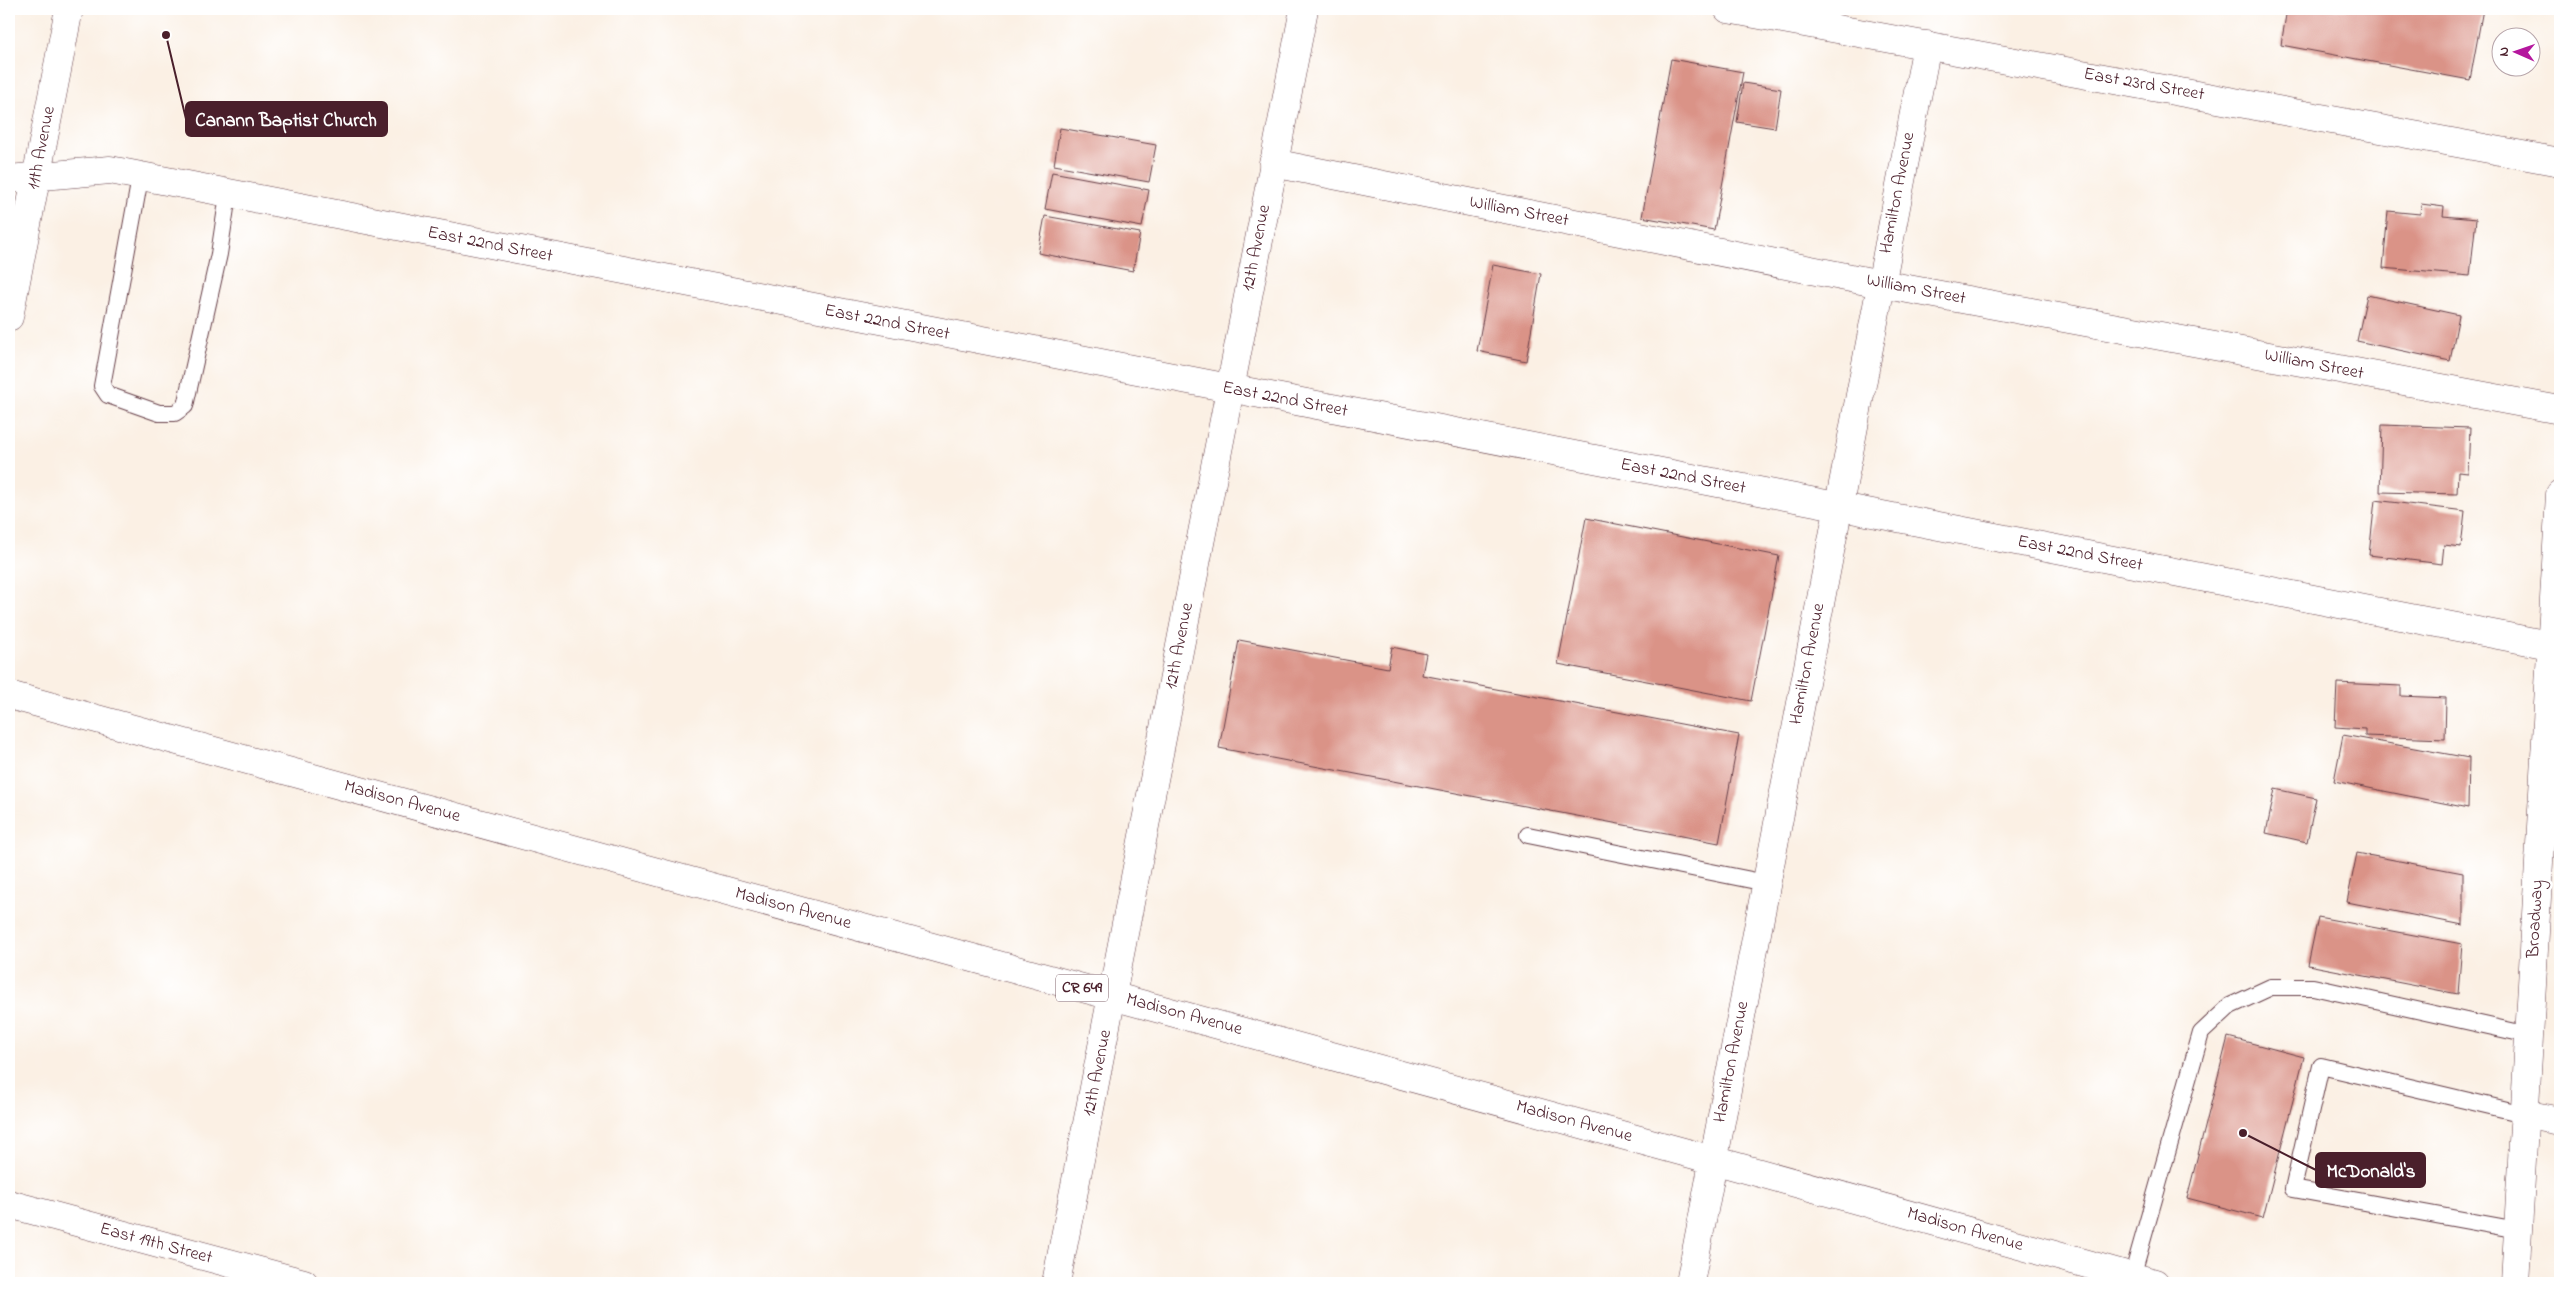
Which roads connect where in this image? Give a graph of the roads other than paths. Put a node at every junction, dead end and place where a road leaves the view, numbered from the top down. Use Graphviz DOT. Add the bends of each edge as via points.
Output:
graph roads {
  1 [pos="69,9"];
  2 [pos="1304,9"];
  3 [pos="1728,9"];
  4 [pos="1926,45"];
  5 [pos="2560,162"];
  6 [pos="1273,163"];
  7 [pos="36,176"];
  8 [pos="140,178"];
  9 [pos="9,179"];
  10 [pos="228,195"];
  11 [pos="1881,284"];
  12 [pos="9,317"];
  13 [pos="1229,389"];
  14 [pos="2560,410"];
  15 [pos="2560,494"];
  16 [pos="1838,508"];
  17 [pos="2556,646"];
  18 [pos="9,695"];
  19 [pos="1528,834"];
  20 [pos="1766,883"];
  21 [pos="1113,996"];
  22 [pos="2529,1035"];
  23 [pos="2524,1114"];
  24 [pos="2560,1121"];
  25 [pos="1713,1160"];
  26 [pos="9,1204"];
  27 [pos="2518,1230"];
  28 [pos="2144,1280"];
  29 [pos="304,1283"];
  30 [pos="1056,1283"];
  31 [pos="1690,1283"];
  32 [pos="2515,1283"];
  1 -- 7 [label="street, 11th Avenue"];
  2 -- 6 [label="street, 12th Avenue"];
  3 -- 4 [label="street, East 23rd Street"];
  4 -- 5 [label="street, East 23rd Street"];
  4 -- 11 [label="street, Hamilton Avenue"];
  6 -- 11 [label="street, William Street"];
  6 -- 13 [label="street, 12th Avenue"];
  7 -- 8 [label="street, East 22nd Street" via="110,170"];
  7 -- 9 [label="street, East 22nd Street"];
  7 -- 12 [label="street, 11th Avenue"];
  8 -- 10 [label="street, East 22nd Street"];
  8 -- 10 [label="lane" via="102,386 108,395 159,414 175,412 185,406 219,254"];
  10 -- 13 [label="street, East 22nd Street"];
  11 -- 14 [label="street, William Street"];
  11 -- 16 [label="street, Hamilton Avenue"];
  13 -- 16 [label="street, East 22nd Street"];
  13 -- 21 [label="street, 12th Avenue"];
  15 -- 17 [label="street, Broadway"];
  16 -- 17 [label="street, East 22nd Street"];
  16 -- 20 [label="street, Hamilton Avenue"];
  17 -- 22 [label="street, Broadway"];
  18 -- 21 [label="street, Madison Avenue / CR 649"];
  19 -- 20 [label="lane"];
  20 -- 25 [label="street, Hamilton Avenue"];
  21 -- 25 [label="street, Madison Avenue / CR 649"];
  21 -- 30 [label="street, 12th Avenue"];
  22 -- 23 [label="street, Broadway"];
  22 -- 28 [label="lane" via="2313,987 2271,986 2230,1006 2201,1033"];
  23 -- 24 [label="street"];
  23 -- 27 [label="street, Broadway"];
  23 -- 27 [label="lane" via="2320,1066 2293,1189"];
  25 -- 28 [label="street, Madison Avenue / CR 649"];
  25 -- 31 [label="street, Hamilton Avenue"];
  26 -- 29 [label="street, East 19th Street"];
  27 -- 32 [label="street, Broadway"];
}
